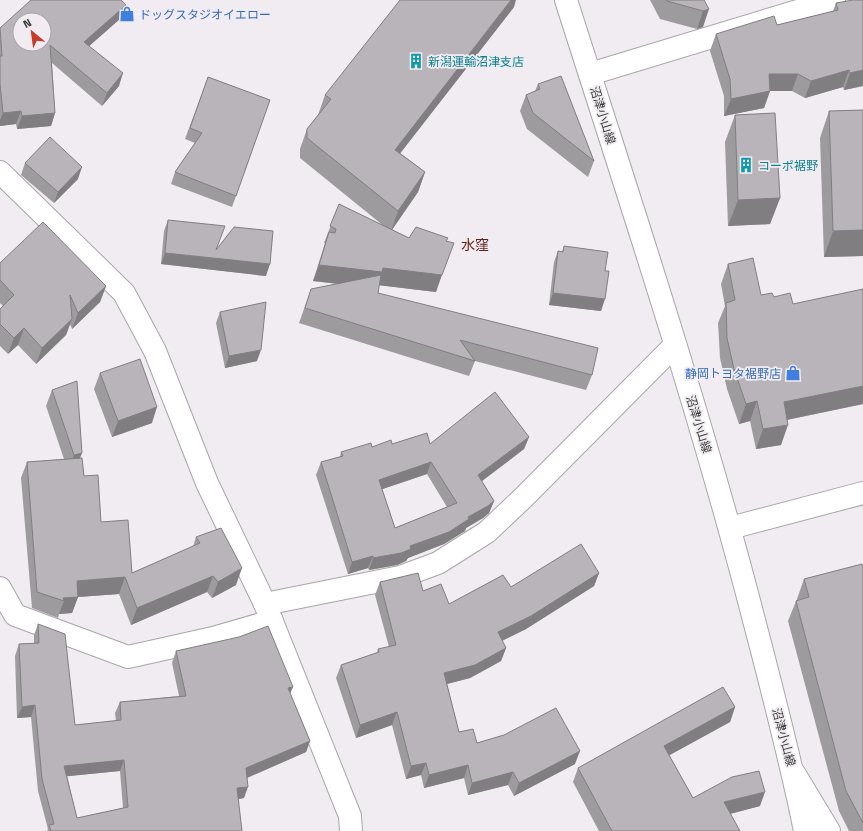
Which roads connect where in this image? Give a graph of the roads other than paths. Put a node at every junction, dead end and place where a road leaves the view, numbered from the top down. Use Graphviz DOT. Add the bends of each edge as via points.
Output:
graph roads {
  1 [pos="566,0"];
  2 [pos="834,0"];
  3 [pos="590,74"];
  4 [pos="0,172"];
  5 [pos="675,344"];
  6 [pos="863,493"];
  7 [pos="730,528"];
  8 [pos="0,588"];
  9 [pos="268,612"];
  10 [pos="793,772"];
  11 [pos="351,831"];
  12 [pos="805,831"];
  13 [pos="829,831"];
  1 -- 3 [label="street, 沼津小山線"];
  2 -- 3 [label="street"];
  3 -- 5 [label="street, 沼津小山線"];
  4 -- 9 [label="street" via="124,292 155,351 207,483"];
  5 -- 7 [label="street, 沼津小山線"];
  5 -- 9 [label="street" via="487,532 438,563 400,577"];
  6 -- 7 [label="street"];
  7 -- 10 [label="street, 沼津小山線"];
  8 -- 9 [label="street" via="15,615 128,657 213,638"];
  9 -- 11 [label="street" via="350,816"];
  10 -- 12 [label="street, 沼津小山線"];
  10 -- 13 [label="street"];
}
